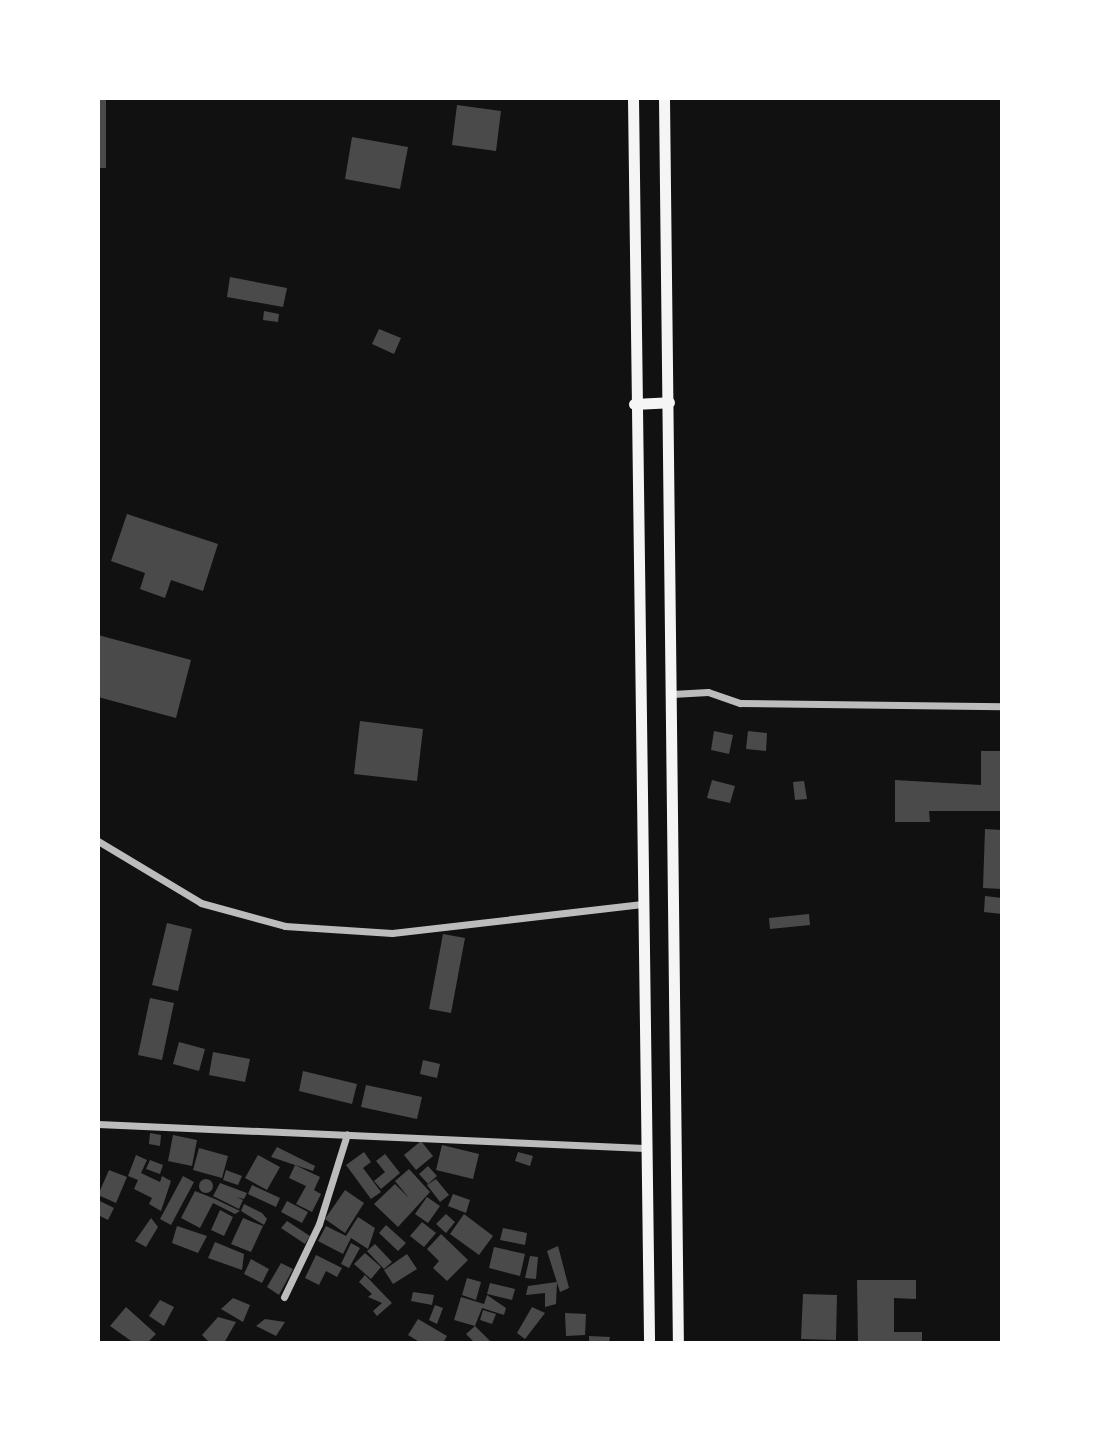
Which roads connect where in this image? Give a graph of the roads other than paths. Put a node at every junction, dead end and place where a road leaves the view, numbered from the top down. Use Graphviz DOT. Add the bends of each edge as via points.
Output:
graph roads {
  1 [pos="633,98"];
  2 [pos="664,98"];
  3 [pos="669,402"];
  4 [pos="634,404"];
  5 [pos="672,694"];
  6 [pos="1002,706"];
  7 [pos="98,841"];
  8 [pos="644,904"];
  9 [pos="98,1124"];
  10 [pos="347,1134"];
  11 [pos="644,1148"];
  12 [pos="284,1297"];
  13 [pos="649,1343"];
  14 [pos="678,1343"];
  1 -- 4 [label="main road"];
  2 -- 3 [label="main road"];
  3 -- 4 [label="main road"];
  3 -- 5 [label="main road"];
  4 -- 8 [label="main road"];
  5 -- 6 [label="street" via="708,692 740,703"];
  5 -- 14 [label="main road"];
  7 -- 8 [label="street" via="201,903 285,926 392,933"];
  8 -- 11 [label="main road"];
  9 -- 10 [label="street"];
  10 -- 11 [label="street"];
  10 -- 12 [label="street" via="319,1224"];
  11 -- 13 [label="main road"];
}
